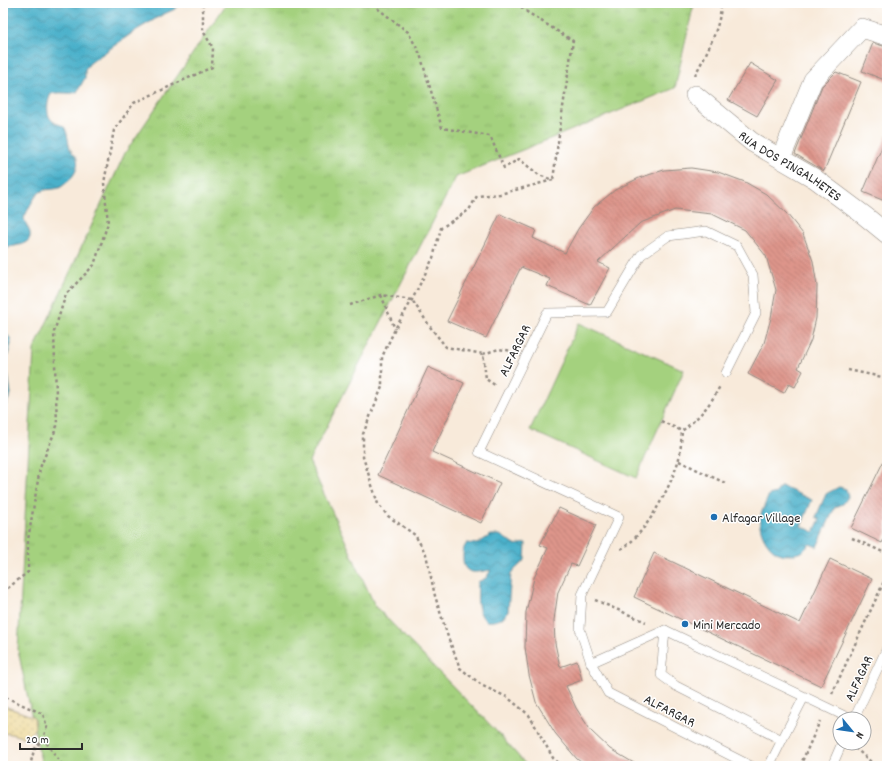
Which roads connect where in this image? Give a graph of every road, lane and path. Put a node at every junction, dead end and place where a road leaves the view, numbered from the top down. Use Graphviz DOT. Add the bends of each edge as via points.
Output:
graph roads {
  1 [pos="203,3"];
  2 [pos="375,3"];
  3 [pos="517,3"];
  4 [pos="721,3"];
  5 [pos="887,36"];
  6 [pos="695,95"];
  7 [pos="781,158"];
  8 [pos="553,180"];
  9 [pos="887,234"];
  10 [pos="381,295"];
  11 [pos="412,300"];
  12 [pos="350,305"];
  13 [pos="395,329"];
  14 [pos="528,353"];
  15 [pos="483,354"];
  16 [pos="848,370"];
  17 [pos="726,373"];
  18 [pos="887,378"];
  19 [pos="508,393"];
  20 [pos="714,396"];
  21 [pos="661,421"];
  22 [pos="682,431"];
  23 [pos="678,461"];
  24 [pos="725,483"];
  25 [pos="852,538"];
  26 [pos="887,554"];
  27 [pos="596,563"];
  28 [pos="887,575"];
  29 [pos="3,592"];
  30 [pos="582,594"];
  31 [pos="665,630"];
  32 [pos="887,648"];
  33 [pos="591,663"];
  34 [pos="3,692"];
  35 [pos="804,697"];
  36 [pos="826,707"];
  37 [pos="835,711"];
  38 [pos="856,711"];
  39 [pos="43,738"];
  40 [pos="782,740"];
  41 [pos="839,751"];
  42 [pos="858,751"];
  43 [pos="30,766"];
  44 [pos="63,766"];
  45 [pos="562,766"];
  46 [pos="751,766"];
  47 [pos="769,766"];
  48 [pos="800,766"];
  49 [pos="832,766"];
  50 [pos="873,766"];
  1 -- 29 [label="path" via="203,31 213,48 212,68 134,103 114,130 104,183 108,223 94,265 66,294 54,332 57,426 40,468 28,540 28,572"];
  2 -- 8 [label="path" via="377,8 408,32 420,54 442,128 490,136 504,168 519,159 539,175"];
  3 -- 8 [label="path" via="573,41"];
  4 -- 6 [label="path" via="711,45 688,89"];
  5 -- 7 [label="street" via="862,28 813,80"];
  6 -- 7 [label="street, RUA DOS PINGALHETES" via="752,142"];
  7 -- 9 [label="street, RUA DOS PINGALHETES" via="814,178"];
  8 -- 11 [label="path" via="500,194 477,196 469,210 441,228 433,258"];
  10 -- 11 [label="path"];
  10 -- 12 [label="path"];
  10 -- 13 [label="path"];
  11 -- 13 [label="path"];
  11 -- 15 [label="path" via="446,347"];
  13 -- 45 [label="path" via="382,357 382,387 363,434 363,457 378,504 388,516 415,535 426,554 435,596 460,668 483,686 507,697 529,715 553,758"];
  14 -- 15 [label="path" via="499,349"];
  14 -- 17 [label="lane, ALFARGAR" via="547,313 607,312 641,255 668,236 706,231 736,246 753,275 756,313"];
  14 -- 19 [label="lane, ALFARGAR"];
  15 -- 19 [label="path" via="486,379"];
  16 -- 18 [label="path"];
  19 -- 27 [label="lane, ALFARGAR" via="479,452 619,517"];
  20 -- 22 [label="path" via="702,414"];
  21 -- 22 [label="path"];
  22 -- 23 [label="path"];
  23 -- 24 [label="path"];
  23 -- 27 [label="path" via="657,510 631,544"];
  25 -- 26 [label="path"];
  27 -- 30 [label="lane, ALFARGAR"];
  28 -- 36 [label="path"];
  30 -- 31 [label="path"];
  30 -- 33 [label="lane, ALFARGAR" via="580,629"];
  31 -- 33 [label="lane"];
  31 -- 35 [label="lane"];
  31 -- 40 [label="lane, ALFARGAR" via="661,675 676,686"];
  32 -- 38 [label="lane, ALFAGAR"];
  33 -- 46 [label="lane, ALFARGAR" via="608,693"];
  34 -- 39 [label="path" via="5,697 43,714 47,727"];
  35 -- 36 [label="lane"];
  35 -- 40 [label="lane"];
  36 -- 37 [label="lane"];
  36 -- 48 [label="path"];
  39 -- 43 [label="path" via="34,750"];
  39 -- 44 [label="path"];
  40 -- 47 [label="lane"];
  41 -- 49 [label="lane"];
  42 -- 50 [label="path"];
}
